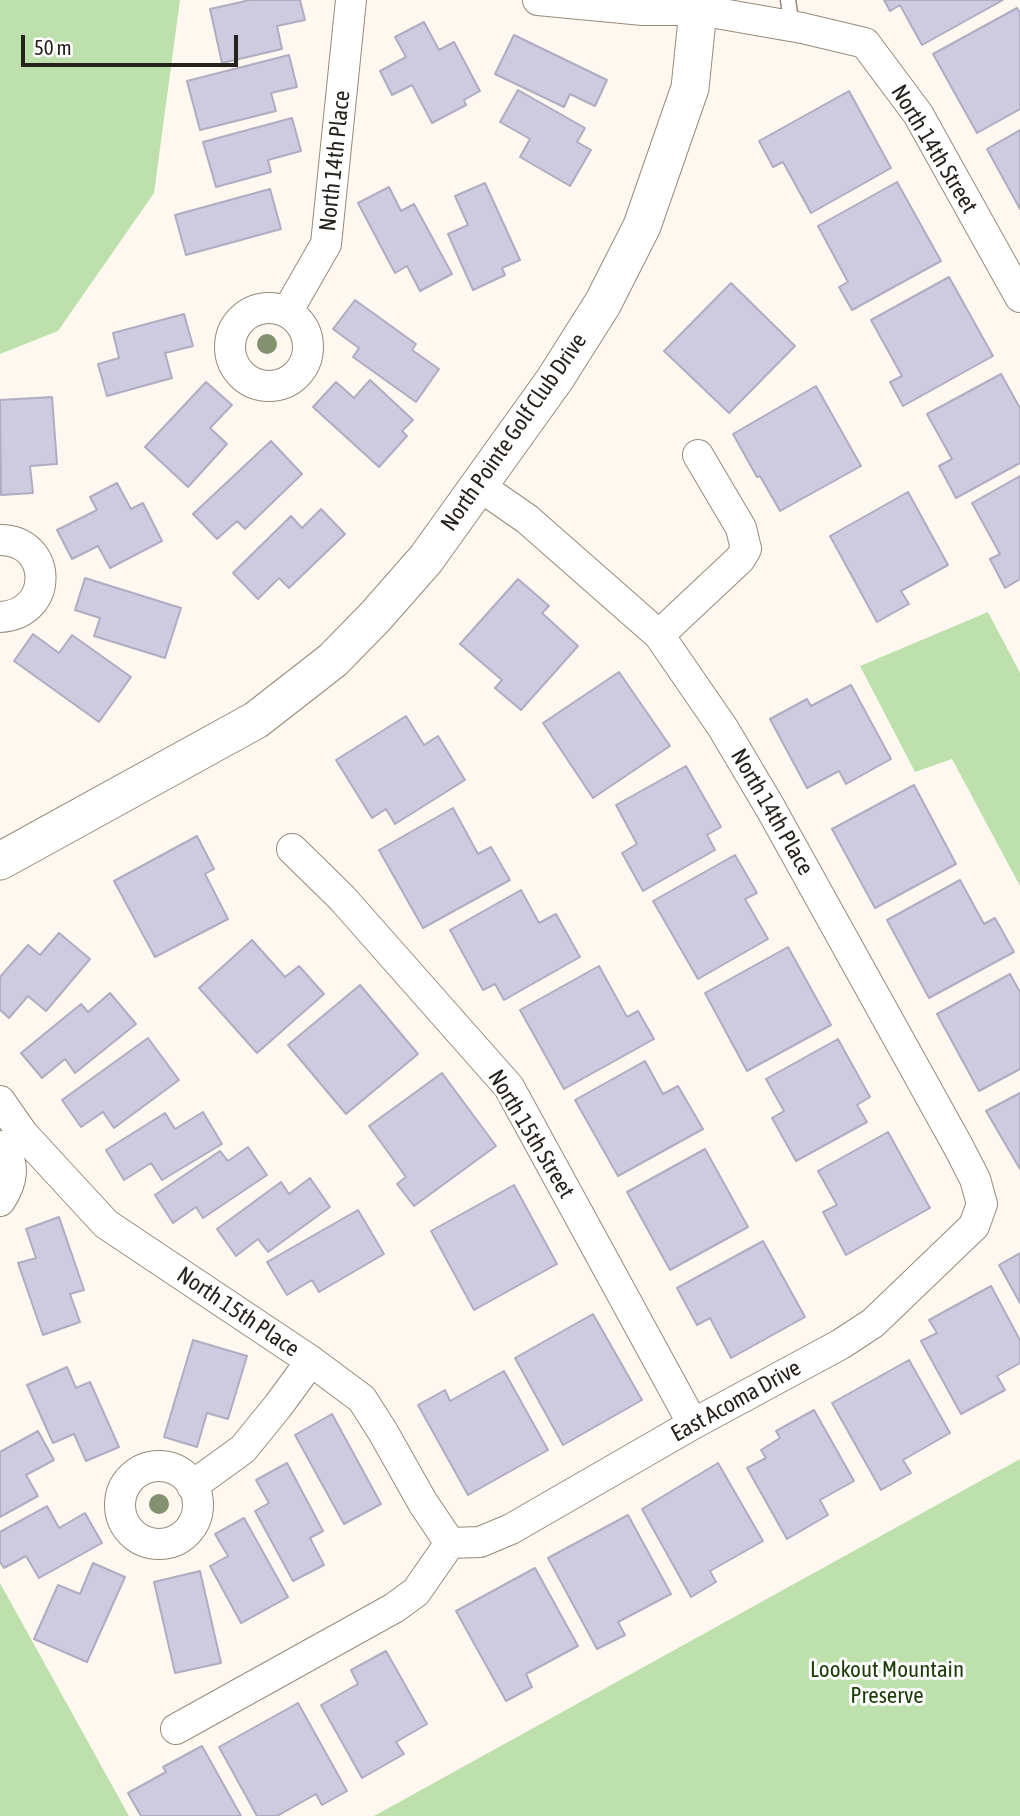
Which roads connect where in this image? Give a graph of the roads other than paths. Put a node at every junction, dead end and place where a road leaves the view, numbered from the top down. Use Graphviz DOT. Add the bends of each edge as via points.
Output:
graph roads {
  1 [pos="351,0"];
  2 [pos="538,0"];
  3 [pos="699,5"];
  4 [pos="790,13"];
  5 [pos="1020,297"];
  6 [pos="288,312"];
  7 [pos="698,455"];
  8 [pos="478,485"];
  9 [pos="0,540"];
  10 [pos="0,617"];
  11 [pos="659,635"];
  12 [pos="292,849"];
  13 [pos="0,861"];
  14 [pos="0,1101"];
  15 [pos="9,1143"];
  16 [pos="0,1201"];
  17 [pos="982,1204"];
  18 [pos="311,1361"];
  19 [pos="693,1424"];
  20 [pos="192,1486"];
  21 [pos="450,1543"];
  22 [pos="176,1729"];
  1 -- 6 [label="street, North 14th Place" via="326,244"];
  2 -- 3 [label="street, North 14th Street" via="643,10"];
  3 -- 4 [label="street, North 14th Street"];
  3 -- 8 [label="street, North Pointe Golf Club Drive" via="690,88 642,226 603,303 555,379"];
  4 -- 5 [label="street, North 14th Street" via="865,43 918,114"];
  7 -- 11 [label="street" via="741,528 746,549"];
  8 -- 11 [label="street, North 14th Place" via="527,519"];
  8 -- 13 [label="street, North Pointe Golf Club Drive" via="426,559 333,660 256,720"];
  9 -- 10 [label="street" via="13,541 34,555 41,580 29,607 11,617"];
  11 -- 17 [label="street, North 14th Place" via="771,809 958,1146"];
  12 -- 19 [label="street, North 15th Street" via="342,898 509,1087"];
  14 -- 15 [label="street, North 15th Place"];
  15 -- 16 [label="street" via="10,1186"];
  15 -- 18 [label="street, North 15th Place" via="106,1224"];
  17 -- 19 [label="street, East Acoma Drive" via="974,1226 873,1323"];
  18 -- 20 [label="street" via="243,1449"];
  18 -- 21 [label="street, North 15th Place" via="362,1399"];
  19 -- 21 [label="street, East Acoma Drive" via="511,1529 480,1542"];
  21 -- 22 [label="street" via="416,1592 394,1608"];
}
